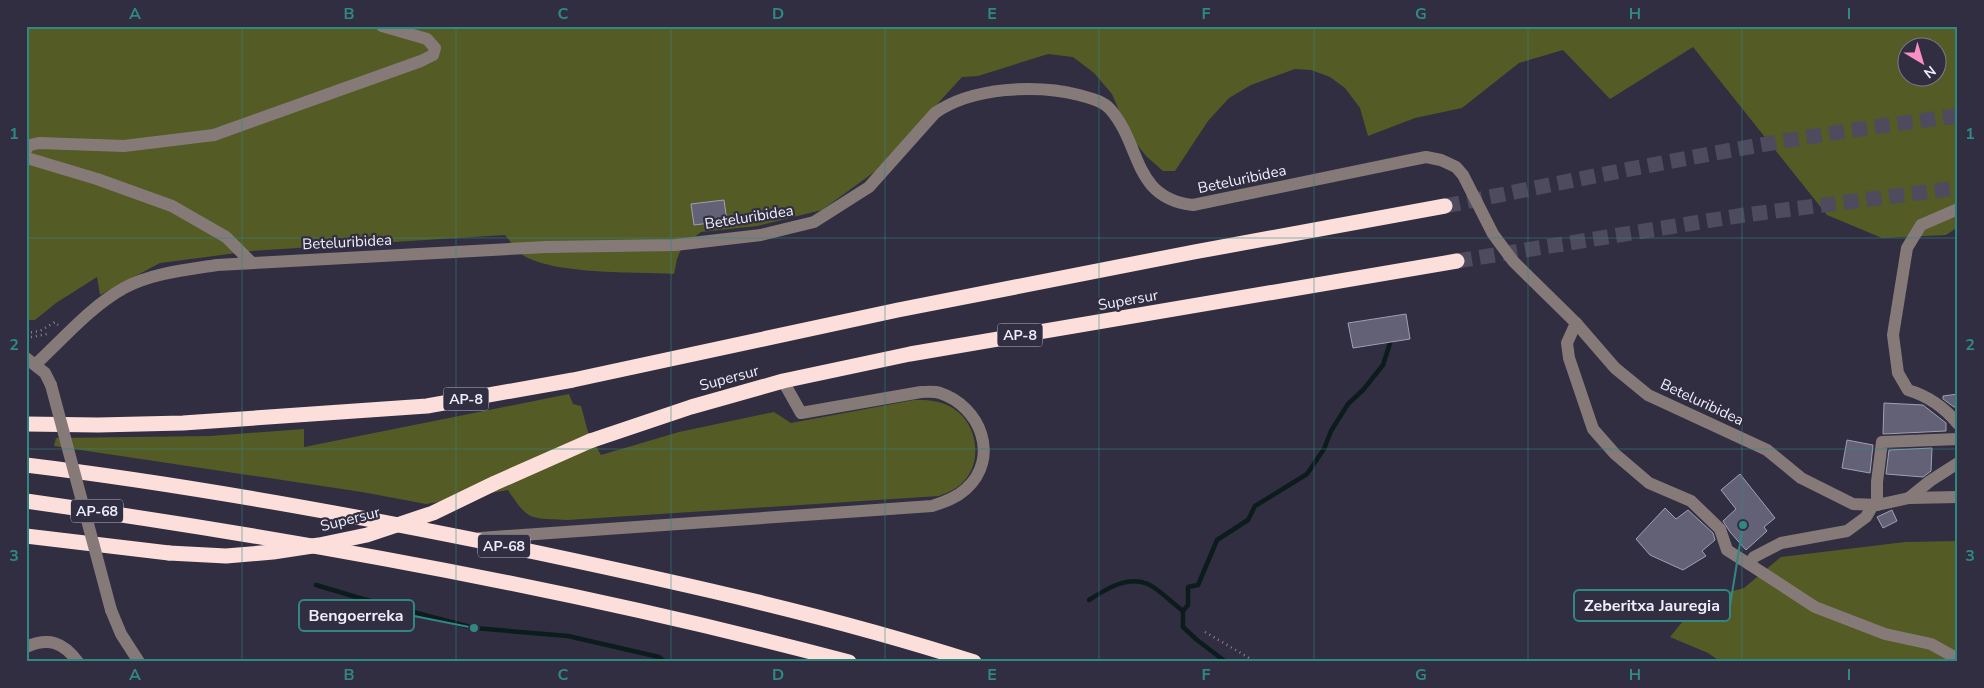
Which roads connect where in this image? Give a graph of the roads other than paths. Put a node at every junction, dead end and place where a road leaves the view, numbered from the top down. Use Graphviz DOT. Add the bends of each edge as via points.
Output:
graph roads {
  1 [pos="382,26"];
  2 [pos="26,149"];
  3 [pos="26,155"];
  4 [pos="1445,206"];
  5 [pos="1958,209"];
  6 [pos="1457,261"];
  7 [pos="252,263"];
  8 [pos="1576,323"];
  9 [pos="31,361"];
  10 [pos="783,381"];
  11 [pos="26,424"];
  12 [pos="1958,424"];
  13 [pos="1958,439"];
  14 [pos="1958,463"];
  15 [pos="26,465"];
  16 [pos="1958,497"];
  17 [pos="1908,498"];
  18 [pos="26,501"];
  19 [pos="1875,505"];
  20 [pos="26,536"];
  21 [pos="468,538"];
  22 [pos="1749,564"];
  23 [pos="26,647"];
  24 [pos="1958,659"];
  25 [pos="78,662"];
  26 [pos="139,662"];
  27 [pos="850,662"];
  28 [pos="974,662"];
  1 -- 2 [label="street" via="427,38 435,48 433,55 214,135 124,146 39,143 30,144"];
  3 -- 7 [label="street" via="38,162 172,206 226,237"];
  4 -- 11 [label="highway, Supersur / AP-8" via="907,308 573,380 427,406 183,423"];
  5 -- 12 [label="street" via="1921,225 1907,248 1893,335 1898,373 1908,390 1924,395"];
  6 -- 10 [label="highway, Supersur / AP-8" via="910,354"];
  7 -- 8 [label="street, Beteluribidea" via="546,247 675,245 760,235 814,222 869,187 935,113 949,103 1020,88 1064,91 1093,99 1109,108 1120,123 1144,176 1160,194 1177,203 1193,205 1426,157 1456,166 1493,234 1513,261"];
  7 -- 9 [label="street, Beteluribidea" via="169,273 124,288 100,303"];
  8 -- 19 [label="street, Beteluribidea" via="1616,368 1648,395 1767,450 1802,478 1853,504"];
  8 -- 22 [label="street" via="1567,343 1569,358 1593,429 1615,454 1649,483 1691,502 1720,529 1727,550"];
  9 -- 26 [label="street, bridge" via="51,385 110,610"];
  10 -- 20 [label="highway, Supersur / AP-8, bridge" via="590,441 432,513 367,534 318,545 226,556 169,553"];
  10 -- 21 [label="street" via="801,413 921,392 939,393 960,404 974,418 984,441 985,455 979,471 968,488 951,500 932,506"];
  13 -- 19 [label="street" via="1882,442"];
  14 -- 17 [label="street"];
  15 -- 21 [label="highway, AP-68" via="104,474"];
  16 -- 17 [label="street"];
  17 -- 19 [label="street"];
  18 -- 27 [label="highway, AP-68" via="168,521 443,569 710,626"];
  19 -- 22 [label="street" via="1866,517 1847,531 1781,543 1754,557"];
  21 -- 28 [label="highway, AP-68" via="772,605 872,630"];
  22 -- 24 [label="street" via="1815,607 1885,634 1931,644"];
  23 -- 25 [label="street" via="40,641 56,643 70,651"];
}
